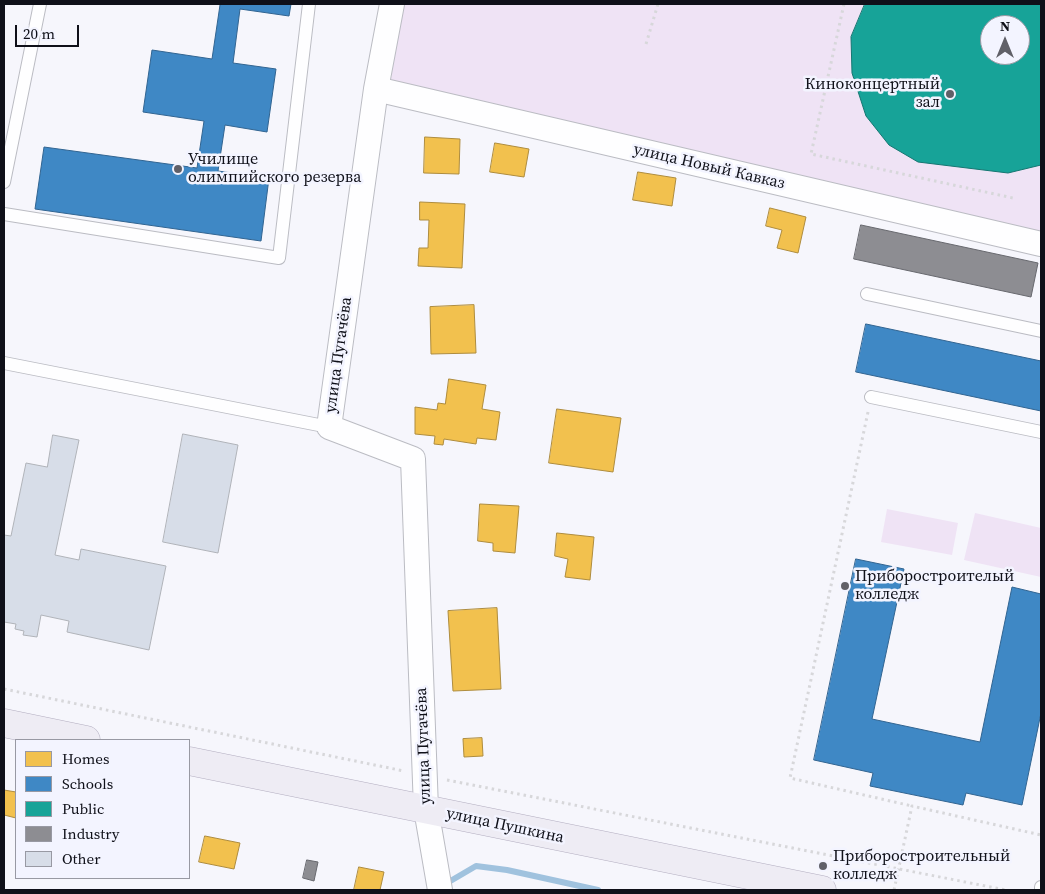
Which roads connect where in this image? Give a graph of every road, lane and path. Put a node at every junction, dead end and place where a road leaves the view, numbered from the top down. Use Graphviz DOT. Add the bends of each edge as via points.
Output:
graph roads {
  1 [pos="40,4"];
  2 [pos="309,4"];
  3 [pos="392,4"];
  4 [pos="658,4"];
  5 [pos="844,4"];
  6 [pos="646,44"];
  7 [pos="376,89"];
  8 [pos="4,182"];
  9 [pos="1013,198"];
  10 [pos="4,214"];
  11 [pos="1041,244"];
  12 [pos="866,294"];
  13 [pos="1041,331"];
  14 [pos="4,363"];
  15 [pos="871,397"];
  16 [pos="329,427"];
  17 [pos="1041,432"];
  18 [pos="4,689"];
  19 [pos="4,723"];
  20 [pos="81,739"];
  21 [pos="190,761"];
  22 [pos="425,775"];
  23 [pos="912,806"];
  24 [pos="426,810"];
  25 [pos="1041,835"];
  26 [pos="898,871"];
  27 [pos="440,890"];
  28 [pos="822,890"];
  29 [pos="894,890"];
  30 [pos="1006,890"];
  1 -- 8 [label="lane"];
  2 -- 10 [label="lane" via="279,258"];
  3 -- 7 [label="street, улица Пугачёва"];
  4 -- 6 [label="path"];
  5 -- 9 [label="path" via="811,154"];
  7 -- 11 [label="street, улица Новый Кавказ"];
  7 -- 16 [label="street, улица Пугачёва"];
  12 -- 13 [label="lane"];
  14 -- 16 [label="lane"];
  15 -- 17 [label="lane"];
  15 -- 23 [label="path" via="790,778"];
  16 -- 22 [label="street, улица Пугачёва" via="413,459"];
  18 -- 22 [label="path"];
  19 -- 20 [label="main road"];
  21 -- 24 [label="main road, улица Пушкина"];
  22 -- 24 [label="street, улица Пугачёва"];
  22 -- 26 [label="path"];
  23 -- 25 [label="path"];
  23 -- 26 [label="path"];
  24 -- 27 [label="street, улица Пугачёва"];
  24 -- 28 [label="main road, улица Пушкина"];
  26 -- 29 [label="path"];
  26 -- 30 [label="path"];
}
